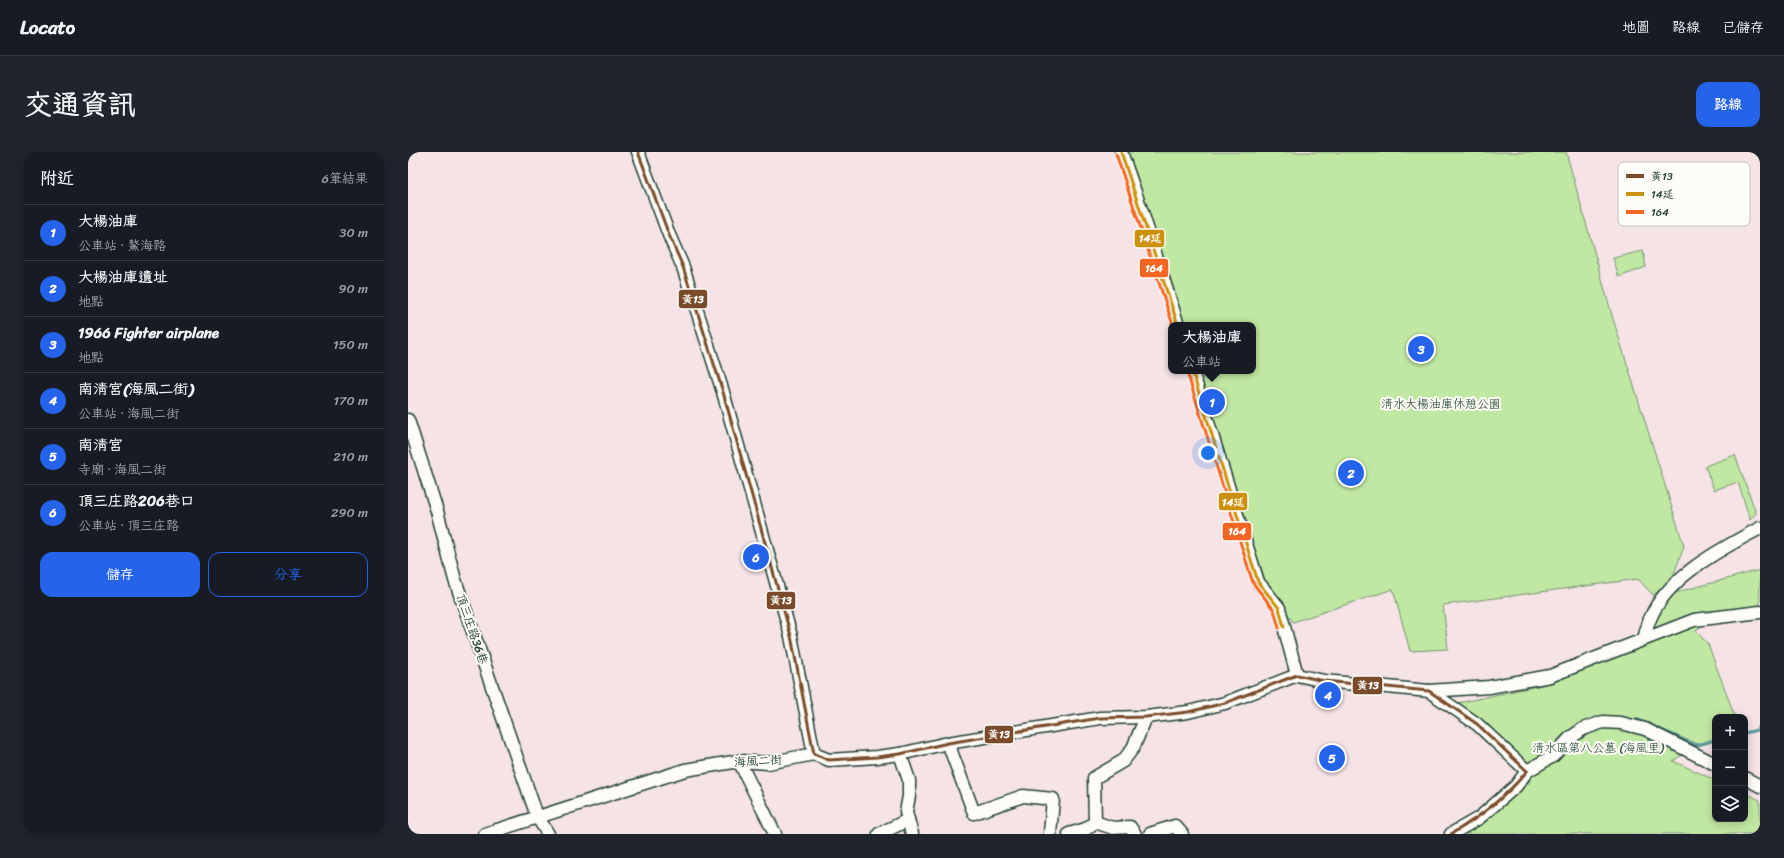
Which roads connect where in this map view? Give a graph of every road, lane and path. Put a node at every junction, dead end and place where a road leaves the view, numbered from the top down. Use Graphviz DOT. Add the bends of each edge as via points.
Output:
graph roads {
  1 [pos="638,152"];
  2 [pos="1121,152"];
  3 [pos="1177,322"];
  4 [pos="1193,374"];
  5 [pos="408,420"];
  6 [pos="1760,528"];
  7 [pos="1760,612"];
  8 [pos="1644,639"];
  9 [pos="1297,675"];
  10 [pos="1429,691"];
  11 [pos="1146,717"];
  12 [pos="948,743"];
  13 [pos="814,754"];
  14 [pos="900,754"];
  15 [pos="739,761"];
  16 [pos="1712,762"];
  17 [pos="1527,771"];
  18 [pos="1748,780"];
  19 [pos="1760,786"];
  20 [pos="537,816"];
  21 [pos="908,820"];
  22 [pos="1095,822"];
  23 [pos="486,834"];
  24 [pos="548,834"];
  25 [pos="775,834"];
  26 [pos="878,834"];
  27 [pos="912,834"];
  28 [pos="1050,834"];
  29 [pos="1069,834"];
  30 [pos="1136,834"];
  31 [pos="1150,834"];
  32 [pos="1182,834"];
  33 [pos="1451,834"];
  1 -- 13 [label="street" via="683,267 723,392 791,636"];
  2 -- 3 [label="street"];
  4 -- 9 [label="street" via="1258,582 1279,608"];
  5 -- 20 [label="street, 頂三庄路36巷" via="455,580"];
  6 -- 8 [label="street" via="1692,568 1661,600 1650,618"];
  7 -- 8 [label="street" via="1694,620"];
  8 -- 10 [label="street" via="1550,676 1489,687"];
  9 -- 10 [label="street" via="1324,681"];
  9 -- 11 [label="street, 海風二街" via="1226,703 1188,712"];
  10 -- 17 [label="street" via="1477,724"];
  11 -- 12 [label="street, 海風二街" via="1100,718"];
  11 -- 22 [label="street" via="1133,748 1122,761 1094,778"];
  12 -- 14 [label="street, 海風二街"];
  12 -- 28 [label="street" via="974,813 1023,796 1053,799"];
  13 -- 14 [label="street, 海風二街" via="830,760"];
  13 -- 15 [label="street, 海風二街" via="768,763"];
  14 -- 21 [label="street" via="909,780 906,812"];
  15 -- 20 [label="street, 海風二街" via="685,770"];
  15 -- 25 [label="street"];
  16 -- 17 [label="street" via="1645,729 1603,722 1583,729 1570,738 1553,756"];
  17 -- 33 [label="street" via="1516,786 1479,818"];
  18 -- 19 [label="street"];
  20 -- 23 [label="street, 海風二街"];
  20 -- 24 [label="street, 頂三庄路36巷"];
  21 -- 26 [label="street"];
  21 -- 27 [label="street"];
  22 -- 29 [label="street" via="1086,829"];
  22 -- 30 [label="street" via="1113,828 1130,827"];
  31 -- 32 [label="street" via="1175,826"];
}
